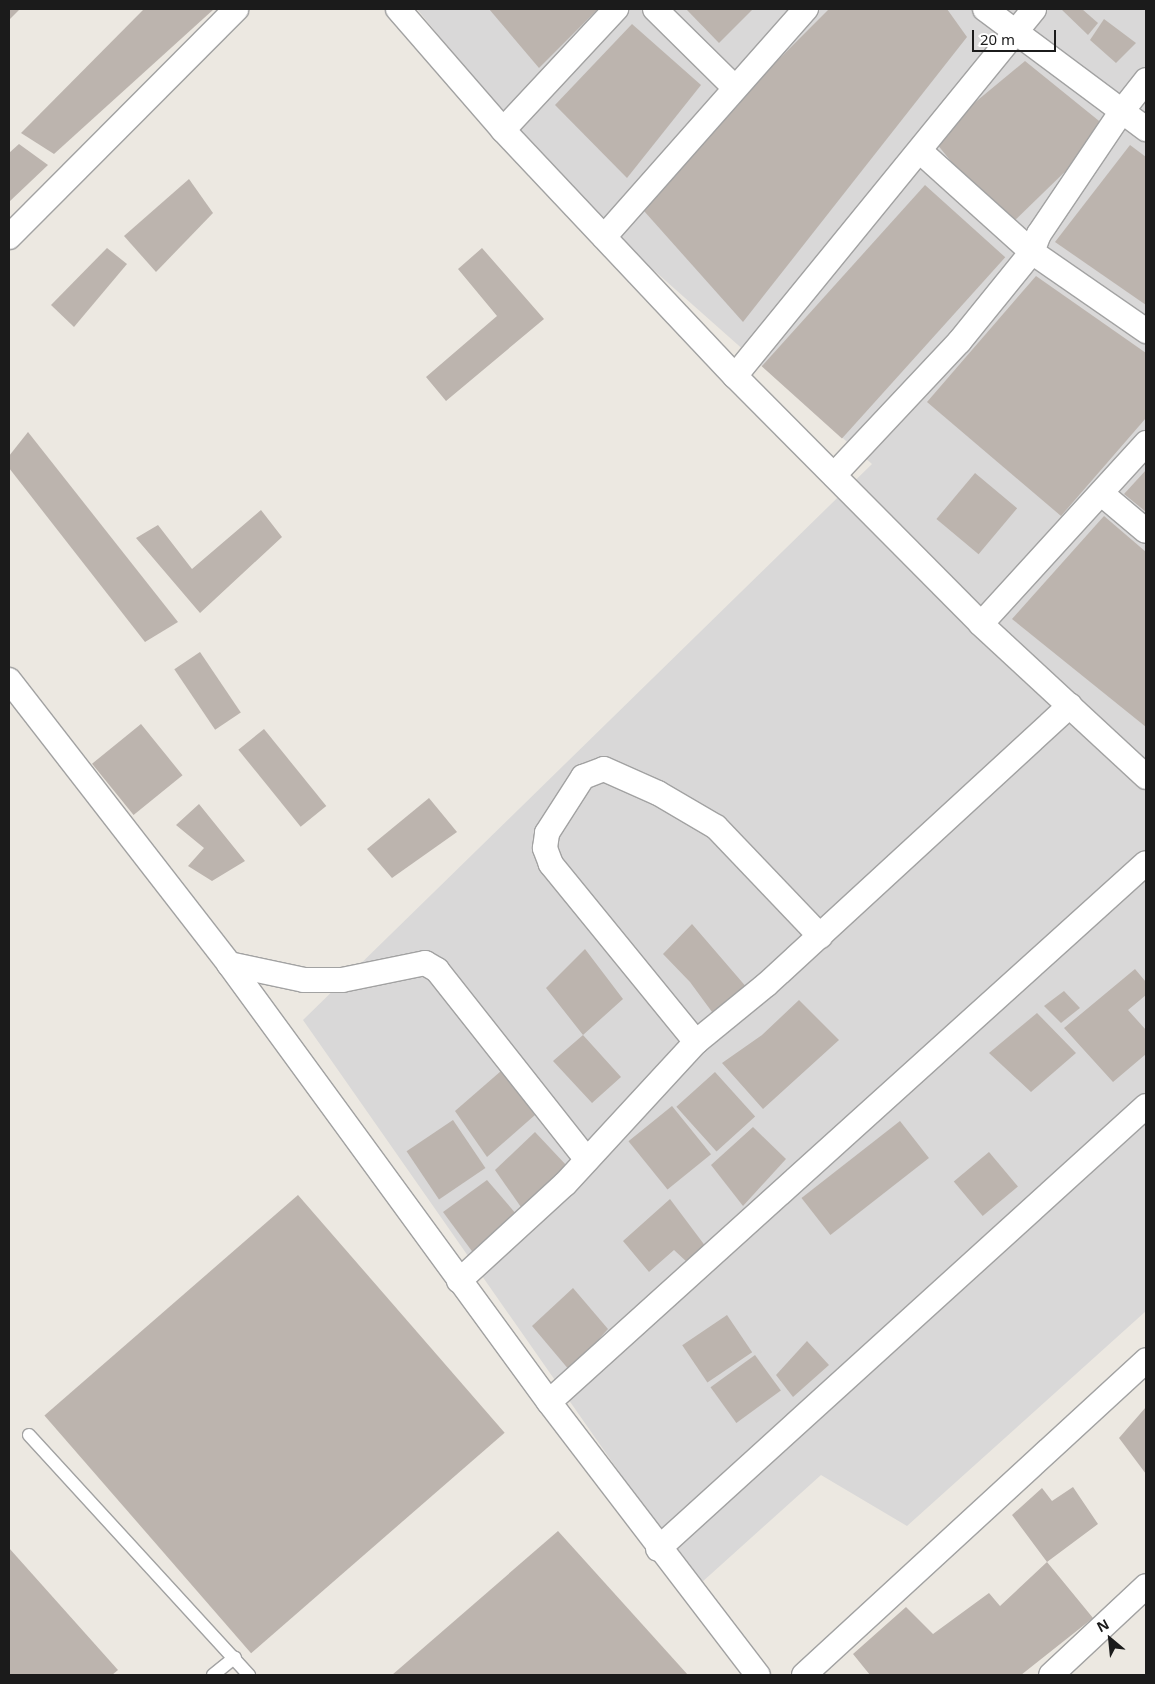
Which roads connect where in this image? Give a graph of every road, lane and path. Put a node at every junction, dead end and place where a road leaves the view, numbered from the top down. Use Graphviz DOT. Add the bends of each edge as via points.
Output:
graph roads {
  1 [pos="236,9"];
  2 [pos="398,9"];
  3 [pos="616,9"];
  4 [pos="655,9"];
  5 [pos="806,9"];
  6 [pos="984,9"];
  7 [pos="1034,9"];
  8 [pos="1015,34"];
  9 [pos="1146,80"];
  10 [pos="735,88"];
  11 [pos="1122,111"];
  12 [pos="1146,129"];
  13 [pos="503,130"];
  14 [pos="921,152"];
  15 [pos="9,237"];
  16 [pos="604,237"];
  17 [pos="1032,252"];
  18 [pos="1146,331"];
  19 [pos="735,376"];
  20 [pos="1146,443"];
  21 [pos="834,475"];
  22 [pos="1102,494"];
  23 [pos="1146,531"];
  24 [pos="981,624"];
  25 [pos="9,680"];
  26 [pos="1070,705"];
  27 [pos="1146,777"];
  28 [pos="1146,863"];
  29 [pos="820,936"];
  30 [pos="230,964"];
  31 [pos="696,1042"];
  32 [pos="1146,1106"];
  33 [pos="587,1160"];
  34 [pos="459,1281"];
  35 [pos="1146,1360"];
  36 [pos="548,1402"];
  37 [pos="29,1435"];
  38 [pos="658,1549"];
  39 [pos="1146,1586"];
  40 [pos="235,1657"];
  41 [pos="213,1675"];
  42 [pos="249,1675"];
  43 [pos="758,1675"];
  44 [pos="804,1675"];
  45 [pos="1051,1675"];
  1 -- 15 [label="street"];
  2 -- 13 [label="street"];
  3 -- 13 [label="street"];
  4 -- 10 [label="street"];
  5 -- 10 [label="street"];
  6 -- 8 [label="street"];
  7 -- 8 [label="street"];
  8 -- 11 [label="street"];
  8 -- 14 [label="street"];
  9 -- 11 [label="street"];
  10 -- 16 [label="street"];
  11 -- 12 [label="street"];
  11 -- 17 [label="street" via="1039,234"];
  13 -- 16 [label="street"];
  14 -- 17 [label="street"];
  14 -- 19 [label="street"];
  16 -- 19 [label="street"];
  17 -- 18 [label="street"];
  17 -- 21 [label="street" via="959,342"];
  19 -- 21 [label="street"];
  20 -- 22 [label="street"];
  21 -- 24 [label="street"];
  22 -- 23 [label="street"];
  22 -- 24 [label="street"];
  24 -- 26 [label="street"];
  25 -- 30 [label="street"];
  26 -- 27 [label="street"];
  26 -- 29 [label="street"];
  28 -- 36 [label="street"];
  29 -- 31 [label="street"];
  29 -- 31 [label="street" via="716,827 658,793 604,769 583,777 547,833 545,848 551,864"];
  30 -- 33 [label="street" via="304,980 342,980 425,963 437,970"];
  30 -- 34 [label="street"];
  31 -- 33 [label="street"];
  32 -- 38 [label="street"];
  33 -- 34 [label="street"];
  34 -- 36 [label="street"];
  35 -- 44 [label="street"];
  36 -- 38 [label="street"];
  37 -- 40 [label="lane"];
  38 -- 43 [label="street"];
  39 -- 45 [label="street"];
  40 -- 41 [label="lane"];
  40 -- 42 [label="lane"];
}
